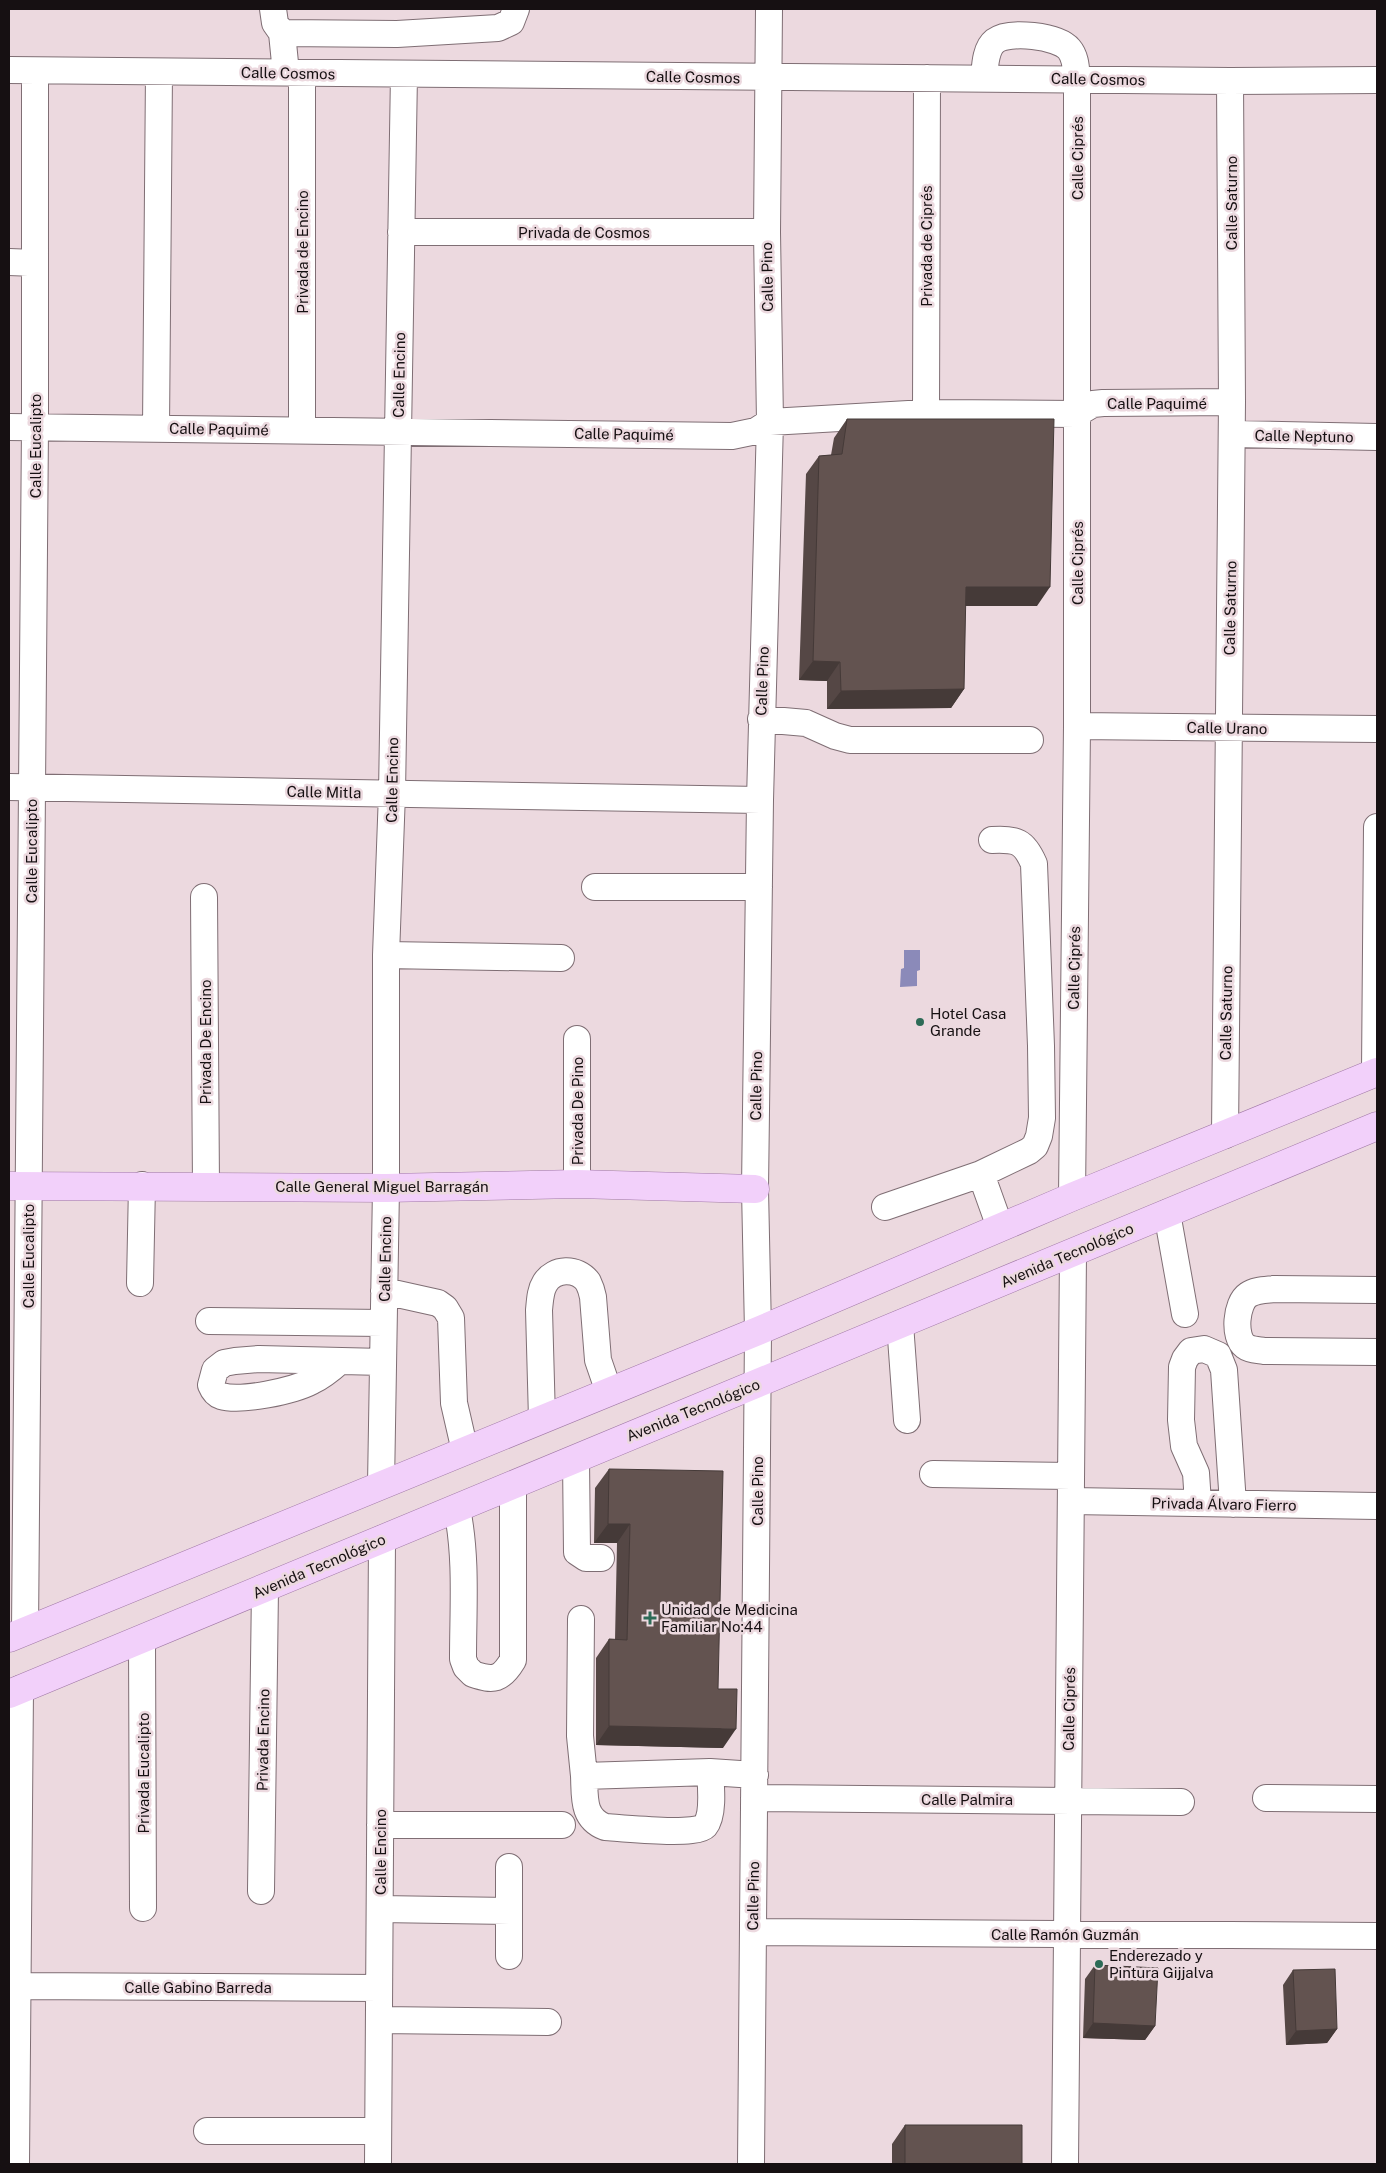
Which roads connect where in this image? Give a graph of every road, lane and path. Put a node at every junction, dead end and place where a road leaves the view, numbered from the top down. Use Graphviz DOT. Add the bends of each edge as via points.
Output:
graph roads {
  1 [pos="273,9"];
  2 [pos="516,9"];
  3 [pos="769,9"];
  4 [pos="282,33"];
  5 [pos="9,70"];
  6 [pos="36,70"];
  7 [pos="159,72"];
  8 [pos="294,73"];
  9 [pos="404,74"];
  10 [pos="768,77"];
  11 [pos="927,78"];
  12 [pos="984,78"];
  13 [pos="1077,79"];
  14 [pos="1377,80"];
  15 [pos="1230,81"];
  16 [pos="402,232"];
  17 [pos="766,232"];
  18 [pos="9,262"];
  19 [pos="35,263"];
  20 [pos="1232,402"];
  21 [pos="926,413"];
  22 [pos="1076,414"];
  23 [pos="770,422"];
  24 [pos="9,427"];
  25 [pos="35,427"];
  26 [pos="156,428"];
  27 [pos="302,430"];
  28 [pos="398,431"];
  29 [pos="1232,434"];
  30 [pos="1377,437"];
  31 [pos="761,719"];
  32 [pos="1077,726"];
  33 [pos="1229,728"];
  34 [pos="1377,729"];
  35 [pos="1030,740"];
  36 [pos="20,787"];
  37 [pos="392,793"];
  38 [pos="760,800"];
  39 [pos="1377,827"];
  40 [pos="992,840"];
  41 [pos="595,887"];
  42 [pos="759,887"];
  43 [pos="204,897"];
  44 [pos="20,938"];
  45 [pos="386,955"];
  46 [pos="561,958"];
  47 [pos="577,1039"];
  48 [pos="19,1047"];
  49 [pos="1376,1072"];
  50 [pos="1377,1126"];
  51 [pos="1225,1135"];
  52 [pos="980,1174"];
  53 [pos="577,1184"];
  54 [pos="142,1185"];
  55 [pos="19,1186"];
  56 [pos="206,1187"];
  57 [pos="386,1188"];
  58 [pos="755,1190"];
  59 [pos="1072,1197"];
  60 [pos="884,1207"];
  61 [pos="1167,1213"];
  62 [pos="1000,1227"];
  63 [pos="1073,1253"];
  64 [pos="140,1282"];
  65 [pos="1377,1290"];
  66 [pos="384,1291"];
  67 [pos="1185,1314"];
  68 [pos="209,1321"];
  69 [pos="383,1323"];
  70 [pos="900,1324"];
  71 [pos="758,1331"];
  72 [pos="1377,1352"];
  73 [pos="340,1361"];
  74 [pos="383,1362"];
  75 [pos="758,1384"];
  76 [pos="609,1392"];
  77 [pos="542,1419"];
  78 [pos="907,1420"];
  79 [pos="465,1451"];
  80 [pos="576,1459"];
  81 [pos="933,1474"];
  82 [pos="1071,1476"];
  83 [pos="381,1485"];
  84 [pos="513,1485"];
  85 [pos="1071,1501"];
  86 [pos="1198,1503"];
  87 [pos="1233,1504"];
  88 [pos="1377,1506"];
  89 [pos="457,1509"];
  90 [pos="382,1540"];
  91 [pos="601,1558"];
  92 [pos="265,1588"];
  93 [pos="581,1619"];
  94 [pos="17,1634"];
  95 [pos="142,1639"];
  96 [pos="14,1692"];
  97 [pos="710,1772"];
  98 [pos="584,1776"];
  99 [pos="754,1786"];
  100 [pos="1266,1798"];
  101 [pos="1068,1799"];
  102 [pos="1377,1799"];
  103 [pos="1181,1802"];
  104 [pos="380,1825"];
  105 [pos="562,1825"];
  106 [pos="509,1867"];
  107 [pos="261,1891"];
  108 [pos="143,1908"];
  109 [pos="380,1909"];
  110 [pos="509,1911"];
  111 [pos="13,1928"];
  112 [pos="753,1932"];
  113 [pos="1066,1934"];
  114 [pos="1377,1936"];
  115 [pos="509,1956"];
  116 [pos="17,1986"];
  117 [pos="379,1988"];
  118 [pos="379,2020"];
  119 [pos="548,2022"];
  120 [pos="13,2059"];
  121 [pos="207,2131"];
  122 [pos="378,2131"];
  123 [pos="16,2164"];
  124 [pos="378,2164"];
  125 [pos="751,2164"];
  126 [pos="1064,2164"];
  1 -- 4 [label="street, Privada de Encino" via="275,23"];
  2 -- 4 [label="street" via="511,22 498,28 397,34"];
  3 -- 10 [label="street, Calle Pino"];
  4 -- 8 [label="street, Privada de Encino"];
  5 -- 6 [label="street, Calle Cosmos"];
  6 -- 7 [label="street, Calle Cosmos"];
  6 -- 19 [label="street, Calle Eucalipto"];
  7 -- 8 [label="street, Calle Cosmos"];
  7 -- 26 [label="street"];
  8 -- 9 [label="street, Calle Cosmos"];
  8 -- 27 [label="street, Privada de Encino"];
  9 -- 10 [label="street, Calle Cosmos"];
  9 -- 16 [label="street, Calle Encino"];
  10 -- 11 [label="street, Calle Cosmos"];
  10 -- 17 [label="street, Calle Pino"];
  11 -- 12 [label="street, Calle Cosmos"];
  11 -- 21 [label="street, Privada de Ciprés"];
  12 -- 13 [label="street, Calle Cosmos"];
  12 -- 13 [label="street, Calle Ciprés" via="987,54 995,42 1009,36 1022,36 1065,44 1071,51"];
  13 -- 15 [label="street, Calle Cosmos"];
  13 -- 22 [label="street, Calle Ciprés"];
  14 -- 15 [label="street, Calle Cosmos"];
  15 -- 20 [label="street, Calle Saturno"];
  16 -- 17 [label="street, Privada de Cosmos"];
  16 -- 28 [label="street, Calle Encino"];
  17 -- 23 [label="street, Calle Pino"];
  18 -- 19 [label="street"];
  19 -- 25 [label="street, Calle Eucalipto"];
  20 -- 22 [label="street, Calle Paquimé" via="1103,403 1093,404"];
  20 -- 29 [label="street, Calle Saturno"];
  21 -- 22 [label="street, Calle Paquimé"];
  21 -- 23 [label="street, Calle Paquimé"];
  22 -- 32 [label="street, Calle Ciprés"];
  23 -- 28 [label="street, Calle Paquimé" via="756,431 732,436"];
  23 -- 31 [label="street, Calle Pino"];
  24 -- 25 [label="street, Calle Paquimé"];
  25 -- 26 [label="street, Calle Paquimé"];
  25 -- 36 [label="street, Calle Eucalipto"];
  26 -- 27 [label="street, Calle Paquimé"];
  27 -- 28 [label="street, Calle Paquimé"];
  28 -- 37 [label="street, Calle Encino"];
  29 -- 30 [label="street, Calle Neptuno"];
  29 -- 33 [label="street, Calle Saturno"];
  31 -- 35 [label="street" via="806,723 850,740"];
  31 -- 38 [label="street, Calle Pino"];
  32 -- 33 [label="street, Calle Urano"];
  32 -- 59 [label="street, Calle Ciprés"];
  33 -- 34 [label="street, Calle Urano"];
  33 -- 51 [label="street, Calle Saturno"];
  36 -- 37 [label="street, Calle Mitla"];
  36 -- 44 [label="street, Calle Eucalipto"];
  37 -- 38 [label="street, Calle Mitla"];
  37 -- 45 [label="street, Calle Encino"];
  38 -- 42 [label="street, Calle Pino"];
  39 -- 49 [label="street"];
  40 -- 52 [label="street" via="1008,839 1021,843 1034,864 1042,1118 1035,1146"];
  41 -- 42 [label="street"];
  42 -- 58 [label="street, Calle Pino"];
  43 -- 56 [label="street, Privada De Encino"];
  44 -- 48 [label="street, Calle Eucalipto"];
  45 -- 46 [label="street"];
  45 -- 57 [label="street, Calle Encino"];
  47 -- 53 [label="street, Privada De Pino"];
  48 -- 55 [label="street, Calle Eucalipto"];
  49 -- 51 [label="main road"];
  50 -- 61 [label="main road, Avenida Tecnológico"];
  51 -- 59 [label="main road"];
  52 -- 60 [label="street"];
  52 -- 62 [label="street"];
  53 -- 57 [label="main road, Calle General Miguel Barragán"];
  53 -- 58 [label="main road, Calle General Miguel Barragán"];
  54 -- 55 [label="main road, Calle General Miguel Barragán"];
  54 -- 56 [label="main road, Calle General Miguel Barragán"];
  54 -- 64 [label="street"];
  55 -- 94 [label="street, Calle Eucalipto"];
  56 -- 57 [label="main road, Calle General Miguel Barragán"];
  57 -- 66 [label="street, Calle Encino"];
  58 -- 71 [label="street, Calle Pino"];
  59 -- 62 [label="main road"];
  61 -- 63 [label="main road, Avenida Tecnológico"];
  61 -- 67 [label="street"];
  62 -- 71 [label="main road"];
  63 -- 70 [label="main road, Avenida Tecnológico"];
  63 -- 82 [label="street, Calle Ciprés"];
  65 -- 72 [label="street" via="1259,1290 1247,1296 1238,1317 1240,1337 1251,1349"];
  66 -- 69 [label="street, Calle Encino"];
  66 -- 79 [label="street" via="438,1303 451,1318 454,1403"];
  68 -- 69 [label="street"];
  69 -- 74 [label="street, Calle Encino"];
  70 -- 75 [label="main road, Avenida Tecnológico"];
  70 -- 78 [label="street"];
  71 -- 75 [label="street, Calle Pino"];
  71 -- 76 [label="main road"];
  73 -- 74 [label="street"];
  74 -- 83 [label="street, Calle Encino"];
  75 -- 80 [label="main road, Avenida Tecnológico"];
  75 -- 99 [label="street, Calle Pino"];
  76 -- 77 [label="main road"];
  76 -- 77 [label="street" via="598,1360 594,1296 588,1282 571,1271 557,1273 545,1283 539,1310"];
  77 -- 79 [label="main road"];
  79 -- 83 [label="main road"];
  80 -- 84 [label="main road, Avenida Tecnológico"];
  80 -- 91 [label="street" via="577,1552 586,1558"];
  81 -- 82 [label="street"];
  82 -- 85 [label="street, Calle Ciprés"];
  83 -- 94 [label="main road"];
  84 -- 89 [label="main road, Avenida Tecnológico"];
  84 -- 89 [label="street" via="513,1660 506,1672 493,1678 473,1674 464,1659 464,1571"];
  85 -- 86 [label="street, Privada Álvaro Fierro"];
  85 -- 101 [label="street, Calle Ciprés"];
  86 -- 87 [label="street, Privada Álvaro Fierro"];
  86 -- 87 [label="street" via="1196,1473 1182,1436 1181,1390 1185,1359 1191,1351 1204,1349 1218,1355 1224,1370"];
  87 -- 88 [label="street, Privada Álvaro Fierro"];
  89 -- 90 [label="main road, Avenida Tecnológico"];
  90 -- 92 [label="main road, Avenida Tecnológico"];
  90 -- 104 [label="street, Calle Encino"];
  92 -- 95 [label="main road, Avenida Tecnológico"];
  92 -- 107 [label="street, Privada Encino"];
  93 -- 98 [label="street" via="580,1736"];
  95 -- 96 [label="main road, Avenida Tecnológico"];
  95 -- 108 [label="street, Privada Eucalipto"];
  96 -- 111 [label="street"];
  97 -- 98 [label="street, Calle Palmira"];
  97 -- 98 [label="street" via="707,1822 704,1828 681,1831 605,1827 595,1823 586,1809"];
  97 -- 99 [label="street, Calle Palmira"];
  99 -- 101 [label="street, Calle Palmira"];
  99 -- 112 [label="street, Calle Pino"];
  100 -- 102 [label="street"];
  101 -- 103 [label="street, Calle Palmira"];
  101 -- 113 [label="street, Calle Ciprés"];
  104 -- 105 [label="street"];
  104 -- 109 [label="street, Calle Encino"];
  106 -- 110 [label="street"];
  109 -- 110 [label="street"];
  109 -- 117 [label="street, Calle Encino"];
  110 -- 115 [label="street"];
  111 -- 116 [label="street"];
  112 -- 113 [label="street, Calle Ramón Guzmán"];
  112 -- 125 [label="street, Calle Pino"];
  113 -- 114 [label="street, Calle Ramón Guzmán"];
  113 -- 126 [label="street, Calle Ciprés"];
  116 -- 117 [label="street, Calle Gabino Barreda"];
  116 -- 120 [label="street"];
  117 -- 118 [label="street, Calle Encino"];
  118 -- 119 [label="street"];
  118 -- 122 [label="street, Calle Encino"];
  120 -- 123 [label="street"];
  121 -- 122 [label="street"];
  122 -- 124 [label="street, Calle Encino"];
}
